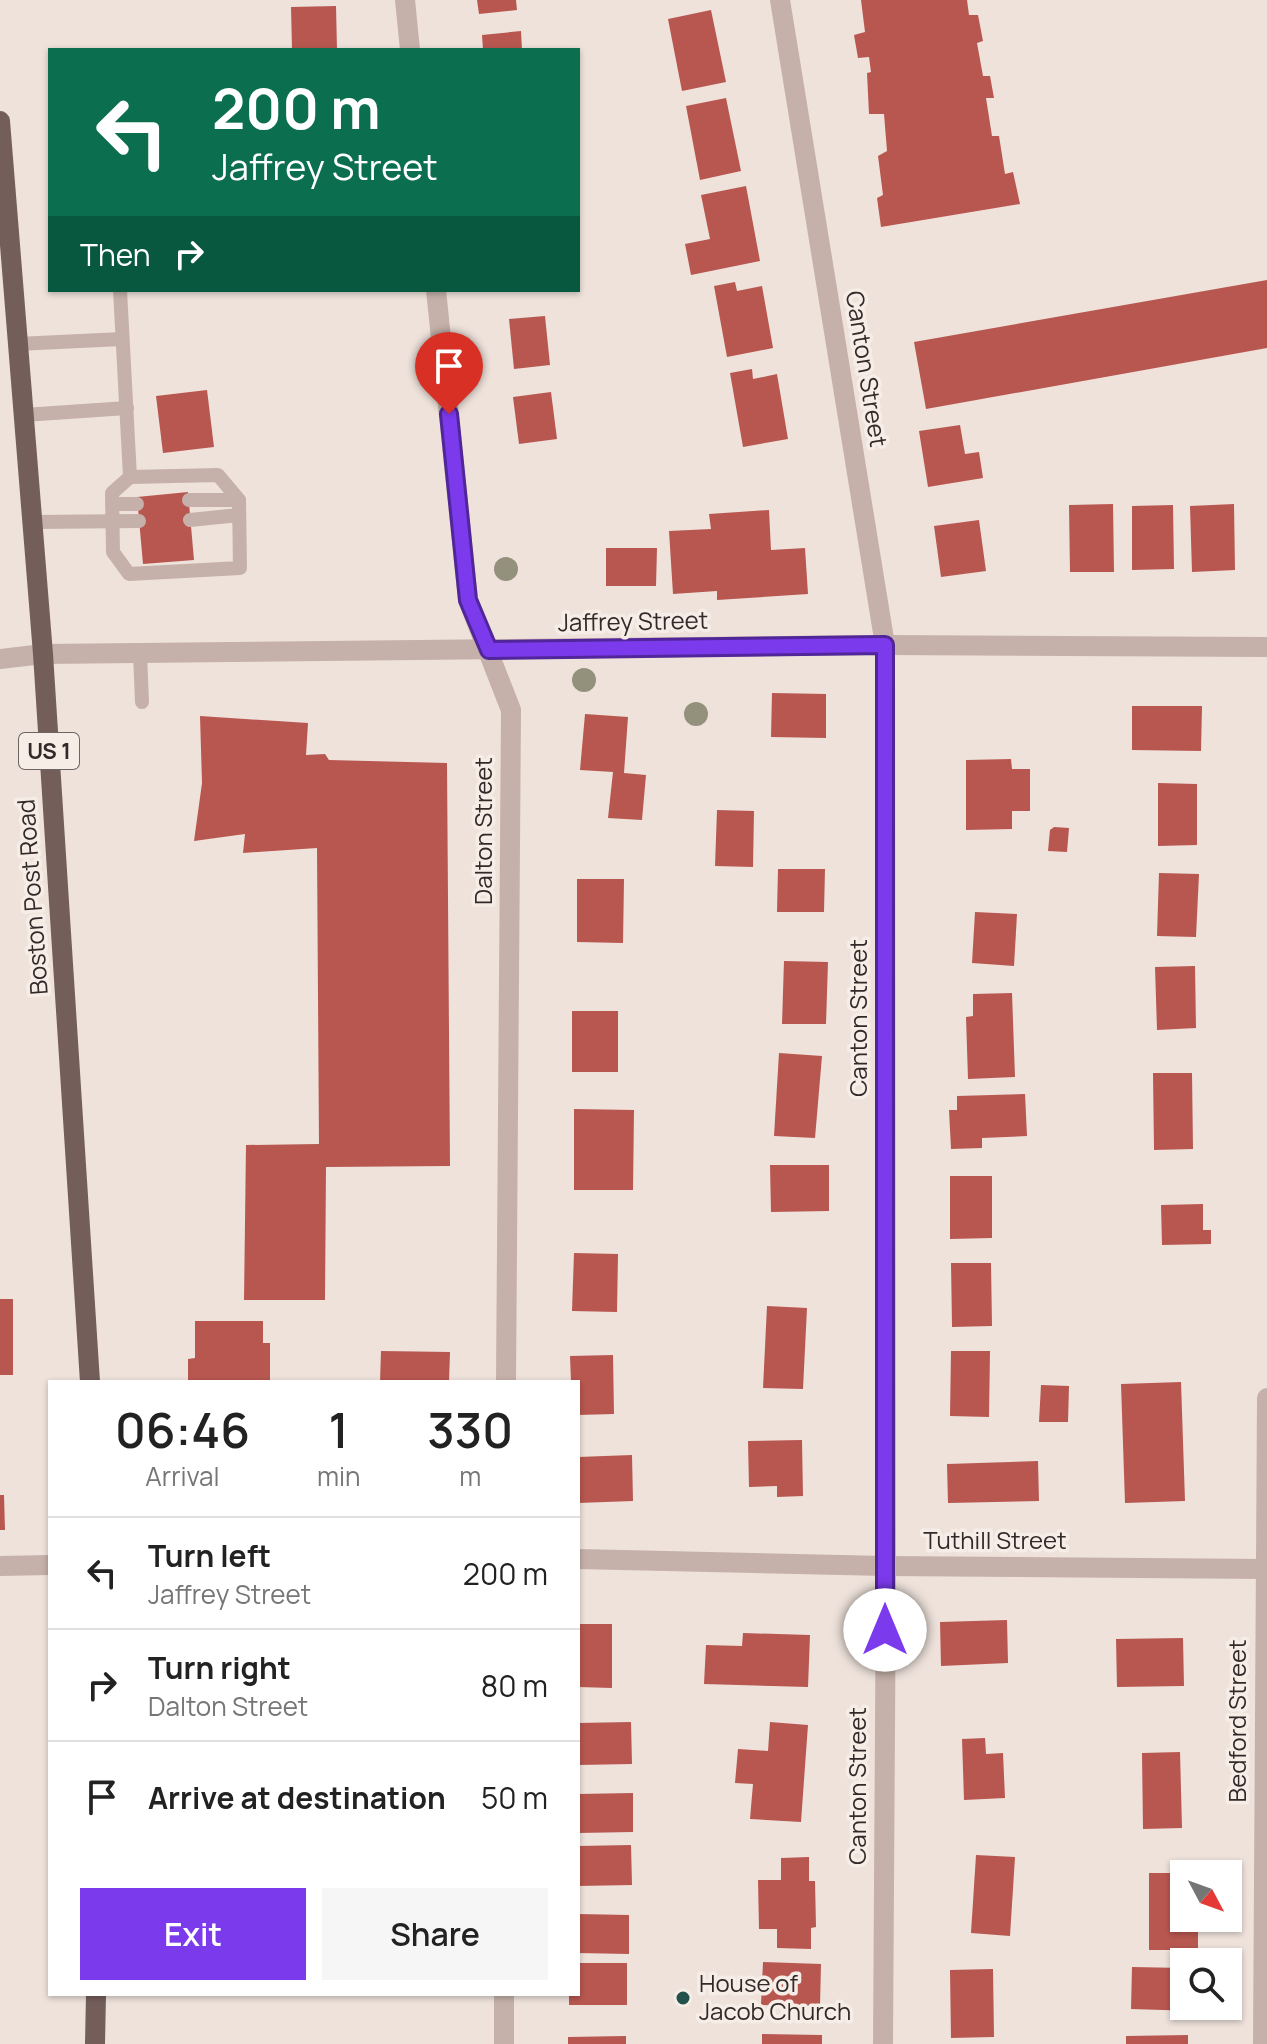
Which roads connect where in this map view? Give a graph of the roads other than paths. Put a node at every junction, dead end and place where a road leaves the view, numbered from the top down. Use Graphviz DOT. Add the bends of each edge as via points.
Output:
graph roads {
  1 [pos="405,0"];
  2 [pos="780,0"];
  3 [pos="410,48"];
  4 [pos="0,121"];
  5 [pos="120,292"];
  6 [pos="436,292"];
  7 [pos="7,312"];
  8 [pos="122,339"];
  9 [pos="17,344"];
  10 [pos="127,408"];
  11 [pos="24,415"];
  12 [pos="130,477"];
  13 [pos="189,500"];
  14 [pos="239,500"];
  15 [pos="112,504"];
  16 [pos="137,504"];
  17 [pos="239,515"];
  18 [pos="190,520"];
  19 [pos="139,521"];
  20 [pos="33,522"];
  21 [pos="114,522"];
  22 [pos="885,645"];
  23 [pos="1267,647"];
  24 [pos="489,650"];
  25 [pos="43,654"];
  26 [pos="140,654"];
  27 [pos="0,659"];
  28 [pos="142,702"];
  29 [pos="90,1380"];
  30 [pos="506,1380"];
  31 [pos="1267,1398"];
  32 [pos="580,1559"];
  33 [pos="48,1565"];
  34 [pos="0,1566"];
  35 [pos="886,1566"];
  36 [pos="1266,1569"];
  37 [pos="1265,1937"];
  38 [pos="96,1996"];
  39 [pos="504,1996"];
  40 [pos="95,2044"];
  41 [pos="504,2044"];
  42 [pos="883,2044"];
  43 [pos="1263,2044"];
  1 -- 3 [label="street"];
  2 -- 22 [label="street, Canton Street"];
  4 -- 7 [label="main road, Boston Post Road / US 1"];
  5 -- 8 [label="lane"];
  6 -- 24 [label="street, Dalton Street" via="468,600"];
  7 -- 9 [label="main road, Boston Post Road / US 1"];
  8 -- 9 [label="lane"];
  8 -- 10 [label="lane"];
  9 -- 11 [label="main road, Boston Post Road / US 1"];
  10 -- 11 [label="lane"];
  10 -- 12 [label="lane"];
  11 -- 20 [label="main road, Boston Post Road / US 1"];
  12 -- 14 [label="lane" via="218,475"];
  12 -- 15 [label="lane" via="112,493"];
  13 -- 14 [label="lane"];
  14 -- 17 [label="lane"];
  15 -- 16 [label="lane"];
  15 -- 21 [label="lane"];
  17 -- 18 [label="lane"];
  17 -- 21 [label="lane" via="240,568 129,574 113,552"];
  19 -- 21 [label="lane"];
  20 -- 21 [label="lane"];
  20 -- 25 [label="main road, Boston Post Road / US 1"];
  22 -- 23 [label="street, Jaffrey Street"];
  22 -- 24 [label="street, Jaffrey Street"];
  22 -- 35 [label="street, Canton Street"];
  24 -- 26 [label="street, Jaffrey Street"];
  24 -- 30 [label="street, Dalton Street" via="511,710"];
  25 -- 26 [label="street, Jaffrey Street"];
  25 -- 27 [label="street, Jaffrey Street"];
  25 -- 29 [label="main road, Boston Post Road / US 1"];
  26 -- 28 [label="lane"];
  31 -- 36 [label="street, Bedford Street"];
  32 -- 35 [label="street, Tuthill Street"];
  33 -- 34 [label="street"];
  35 -- 36 [label="street, Tuthill Street"];
  35 -- 42 [label="street, Canton Street"];
  36 -- 37 [label="street, Bedford Street"];
  37 -- 43 [label="street, Bedford Street"];
  38 -- 40 [label="main road"];
  39 -- 41 [label="street"];
}
